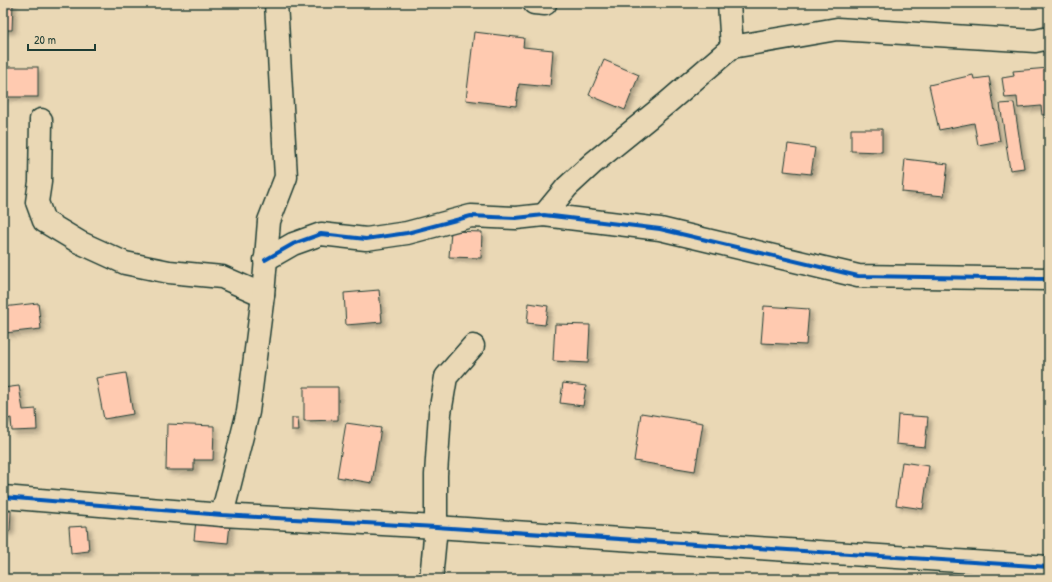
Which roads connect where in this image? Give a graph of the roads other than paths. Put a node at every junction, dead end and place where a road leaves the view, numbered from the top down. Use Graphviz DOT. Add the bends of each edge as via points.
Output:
graph roads {
  1 [pos="276,3"];
  2 [pos="534,3"];
  3 [pos="729,3"];
  4 [pos="545,4"];
  5 [pos="1049,38"];
  6 [pos="732,47"];
  7 [pos="41,120"];
  8 [pos="544,215"];
  9 [pos="265,260"];
  10 [pos="1049,279"];
  11 [pos="263,295"];
  12 [pos="473,346"];
  13 [pos="3,497"];
  14 [pos="222,514"];
  15 [pos="436,527"];
  16 [pos="1049,567"];
  17 [pos="431,579"];
  1 -- 9 [label="street" via="286,177 269,221"];
  2 -- 4 [label="street"];
  3 -- 6 [label="street"];
  5 -- 6 [label="street" via="1035,41 837,29"];
  6 -- 8 [label="street" via="593,162 567,187"];
  7 -- 11 [label="street" via="40,182 37,202 44,221 78,242 125,263 169,272 222,277"];
  8 -- 9 [label="street" via="516,218 471,216 366,239 321,234 293,244"];
  8 -- 10 [label="street" via="660,229 858,276"];
  9 -- 11 [label="street"];
  11 -- 14 [label="street" via="248,412"];
  12 -- 15 [label="street" via="446,377 440,413"];
  13 -- 14 [label="street"];
  14 -- 15 [label="street"];
  15 -- 16 [label="street"];
  15 -- 17 [label="street"];
}
